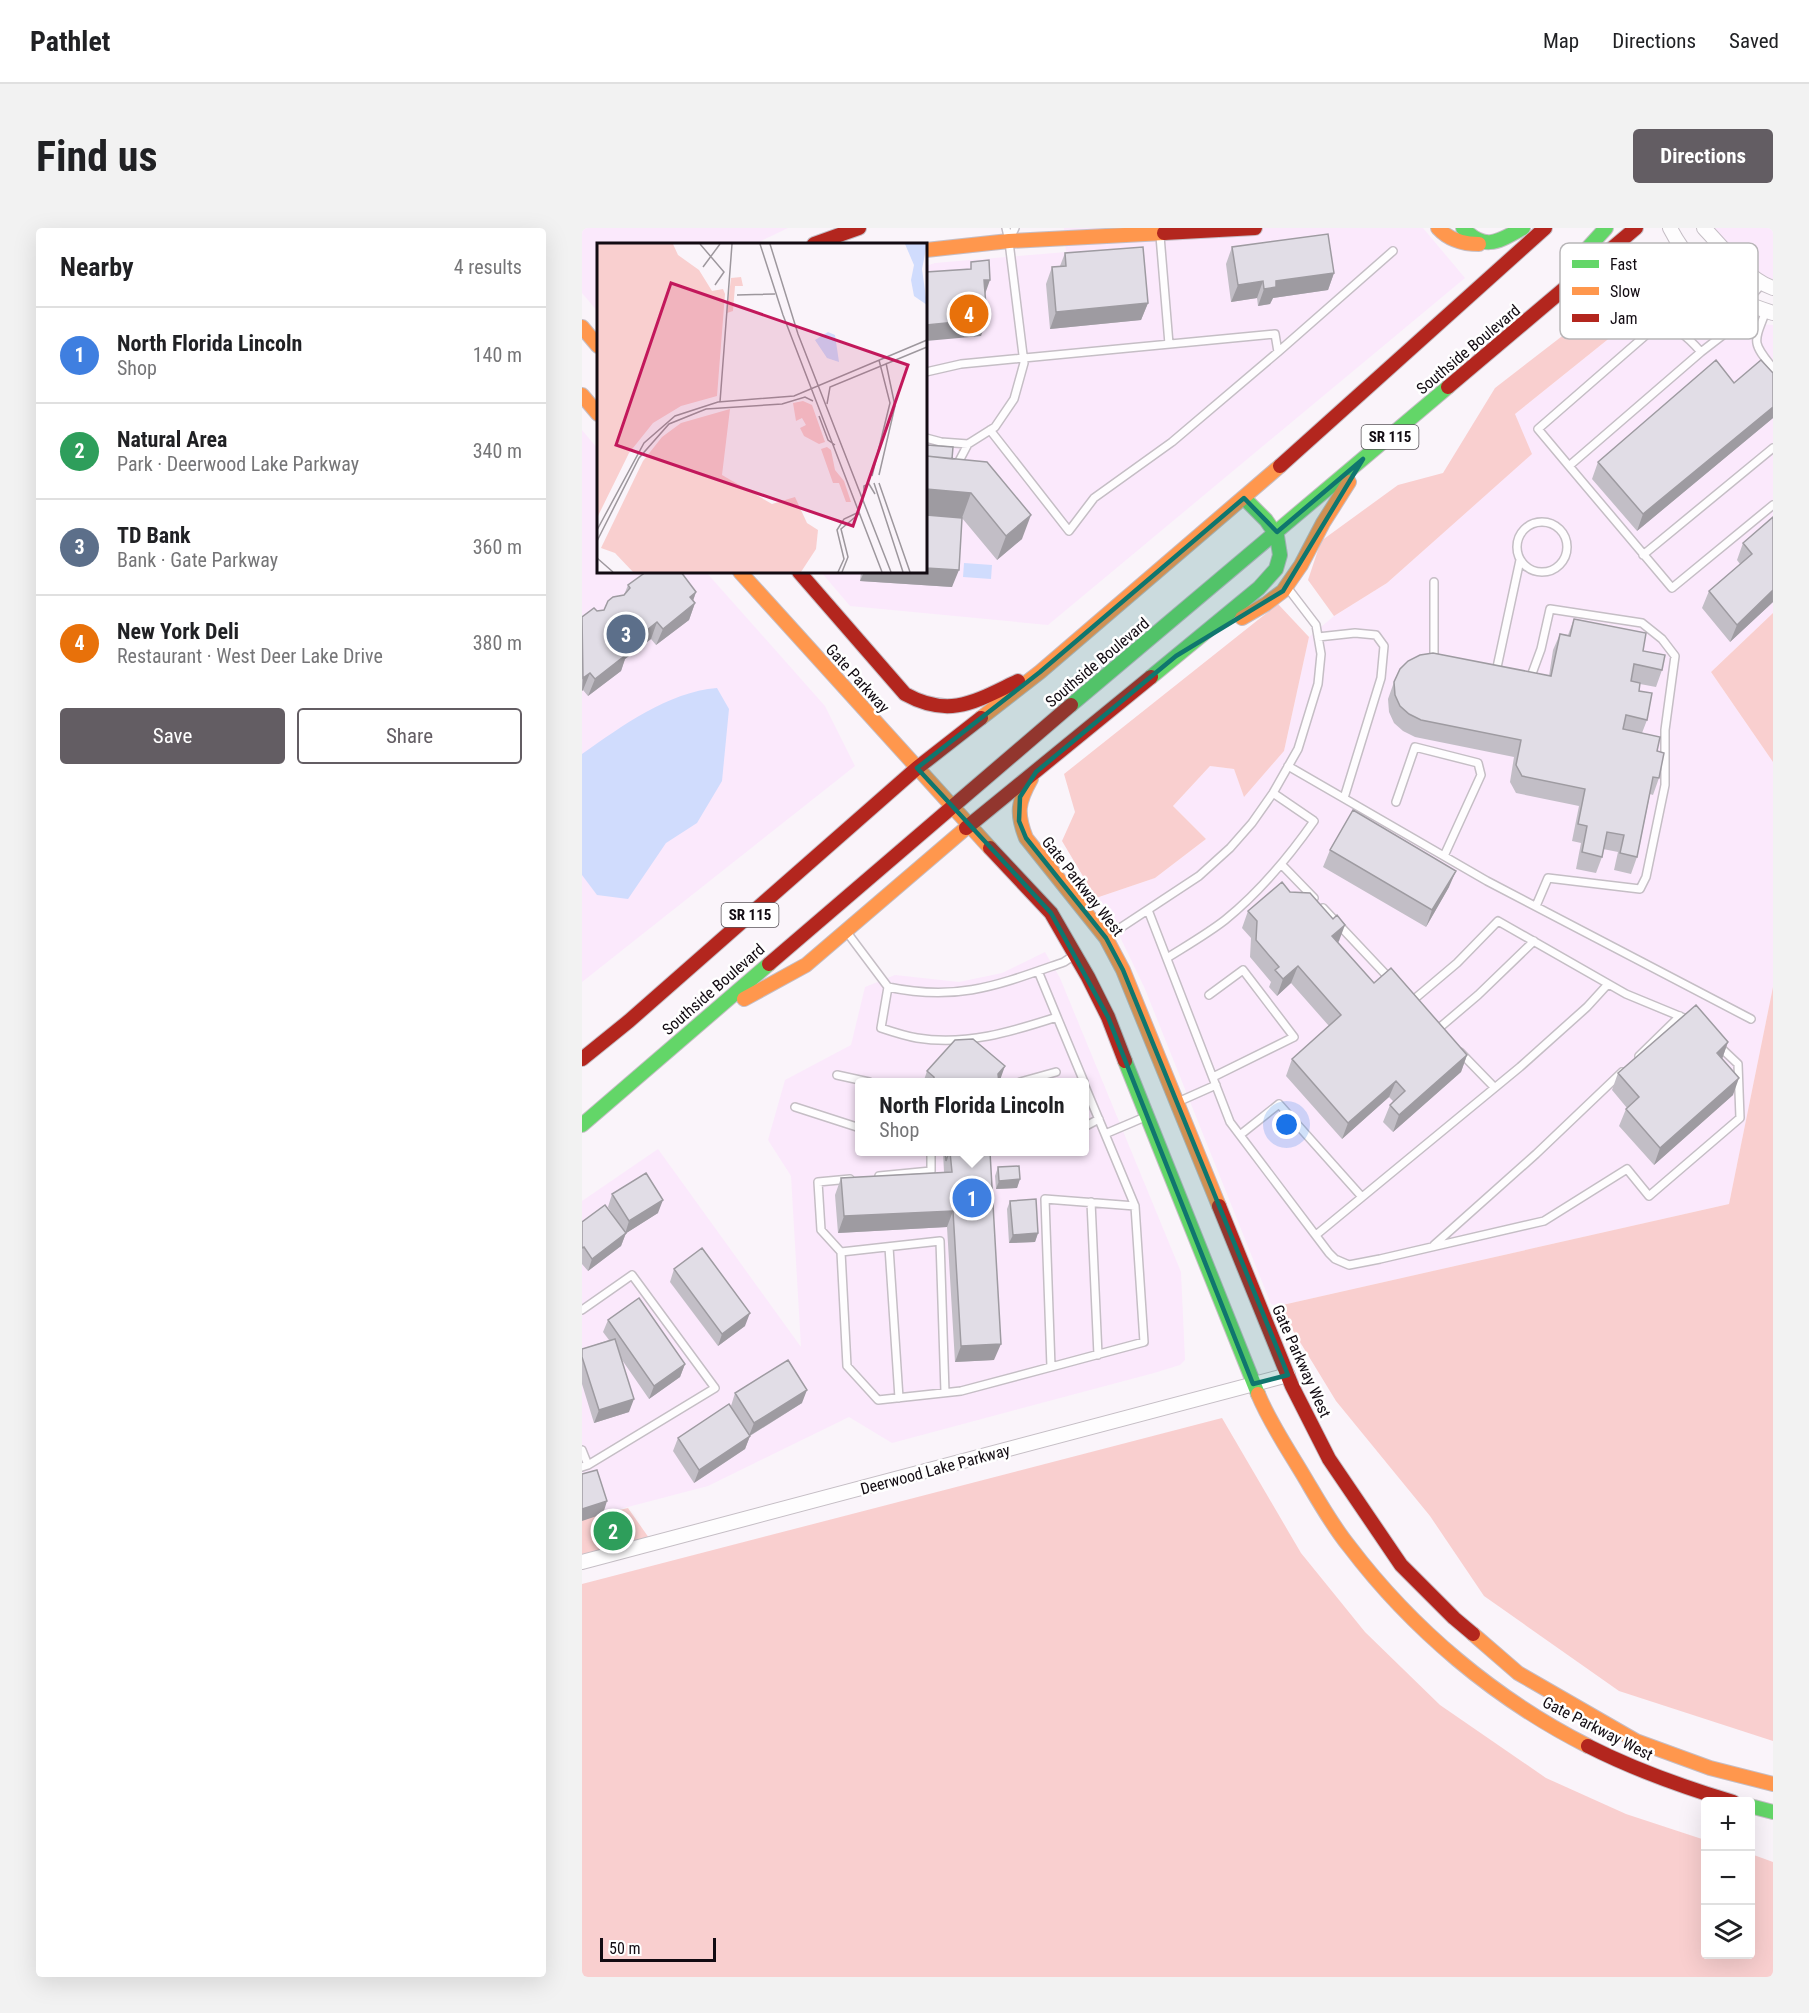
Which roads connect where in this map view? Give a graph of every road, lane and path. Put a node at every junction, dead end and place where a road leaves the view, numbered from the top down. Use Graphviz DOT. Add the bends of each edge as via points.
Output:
graph roads {
  1 [pos="859,228"];
  2 [pos="1256,228"];
  3 [pos="1438,228"];
  4 [pos="1463,228"];
  5 [pos="1523,228"];
  6 [pos="1545,228"];
  7 [pos="1606,228"];
  8 [pos="1636,228"];
  9 [pos="1670,228"];
  10 [pos="1704,228"];
  11 [pos="1010,232"];
  12 [pos="1159,232"];
  13 [pos="817,243"];
  14 [pos="1592,243"];
  15 [pos="1618,243"];
  16 [pos="1679,243"];
  17 [pos="1718,243"];
  18 [pos="1479,244"];
  19 [pos="927,250"];
  20 [pos="1393,251"];
  21 [pos="1560,278"];
  22 [pos="1560,293"];
  23 [pos="1770,312"];
  24 [pos="582,327"];
  25 [pos="1758,332"];
  26 [pos="1641,339"];
  27 [pos="1690,339"];
  28 [pos="1718,339"];
  29 [pos="1756,339"];
  30 [pos="1503,341"];
  31 [pos="1169,344"];
  32 [pos="597,345"];
  33 [pos="1278,352"];
  34 [pos="1701,352"];
  35 [pos="1023,358"];
  36 [pos="1773,368"];
  37 [pos="927,372"];
  38 [pos="590,398"];
  39 [pos="597,412"];
  40 [pos="990,430"];
  41 [pos="927,438"];
  42 [pos="968,444"];
  43 [pos="1773,448"];
  44 [pos="1364,459"];
  45 [pos="1569,466"];
  46 [pos="945,467"];
  47 [pos="1244,498"];
  48 [pos="1773,504"];
  49 [pos="1277,532"];
  50 [pos="1643,555"];
  51 [pos="1520,560"];
  52 [pos="741,573"];
  53 [pos="800,573"];
  54 [pos="1434,582"];
  55 [pos="1286,586"];
  56 [pos="1318,637"];
  57 [pos="1176,656"];
  58 [pos="1443,663"];
  59 [pos="1485,670"];
  60 [pos="1040,672"];
  61 [pos="1496,672"];
  62 [pos="1504,674"];
  63 [pos="1522,677"];
  64 [pos="1288,766"];
  65 [pos="917,768"];
  66 [pos="1036,771"];
  67 [pos="1273,793"];
  68 [pos="1344,798"];
  69 [pos="1396,802"];
  70 [pos="951,807"];
  71 [pos="969,826"];
  72 [pos="1444,856"];
  73 [pos="1282,865"];
  74 [pos="1536,906"];
  75 [pos="1148,910"];
  76 [pos="846,931"];
  77 [pos="1534,941"];
  78 [pos="1090,946"];
  79 [pos="1167,958"];
  80 [pos="1038,971"];
  81 [pos="1396,984"];
  82 [pos="1608,984"];
  83 [pos="888,987"];
  84 [pos="1404,993"];
  85 [pos="1209,995"];
  86 [pos="1412,1001"];
  87 [pos="1419,1008"];
  88 [pos="1680,1016"];
  89 [pos="1057,1017"];
  90 [pos="1751,1019"];
  91 [pos="1432,1022"];
  92 [pos="1695,1023"];
  93 [pos="697,1024"];
  94 [pos="1438,1029"];
  95 [pos="1446,1037"];
  96 [pos="1712,1039"];
  97 [pos="1454,1045"];
  98 [pos="582,1059"];
  99 [pos="1056,1072"];
  100 [pos="837,1076"];
  101 [pos="1213,1077"];
  102 [pos="1036,1078"];
  103 [pos="1082,1078"];
  104 [pos="855,1080"];
  105 [pos="1216,1085"];
  106 [pos="1494,1087"];
  107 [pos="1089,1095"];
  108 [pos="795,1107"];
  109 [pos="1162,1109"];
  110 [pos="1099,1119"];
  111 [pos="1089,1124"];
  112 [pos="582,1125"];
  113 [pos="855,1126"];
  114 [pos="1106,1134"];
  115 [pos="1240,1135"];
  116 [pos="931,1156"];
  117 [pos="875,1176"];
  118 [pos="863,1178"];
  119 [pos="1362,1197"];
  120 [pos="1091,1202"];
  121 [pos="1135,1206"];
  122 [pos="1316,1235"];
  123 [pos="889,1247"];
  124 [pos="1432,1247"];
  125 [pos="841,1252"];
  126 [pos="582,1310"];
  127 [pos="1098,1355"];
  128 [pos="1052,1367"];
  129 [pos="1288,1375"];
  130 [pos="1253,1384"];
  131 [pos="945,1392"];
  132 [pos="899,1398"];
  133 [pos="582,1450"];
  134 [pos="585,1466"];
  135 [pos="582,1562"];
  136 [pos="1773,1784"];
  137 [pos="1714,1797"];
  138 [pos="1755,1807"];
  139 [pos="1773,1812"];
  1 -- 13 [label="main road"];
  2 -- 12 [label="main road"];
  3 -- 18 [label="main road" via="1454,240"];
  4 -- 18 [label="main road"];
  5 -- 18 [label="main road" via="1495,242"];
  6 -- 47 [label="main road, Southside Boulevard / SR 115"];
  7 -- 14 [label="main road"];
  8 -- 15 [label="main road, Southside Boulevard / SR 115"];
  9 -- 16 [label="street"];
  10 -- 17 [label="street"];
  11 -- 12 [label="main road"];
  11 -- 19 [label="main road"];
  11 -- 35 [label="lane"];
  12 -- 31 [label="lane"];
  20 -- 33 [label="lane"];
  21 -- 30 [label="main road"];
  22 -- 30 [label="main road, Southside Boulevard / SR 115"];
  23 -- 25 [label="lane"];
  24 -- 32 [label="main road"];
  26 -- 45 [label="lane" via="1538,429"];
  27 -- 34 [label="lane"];
  28 -- 34 [label="lane"];
  29 -- 36 [label="lane" via="1757,350"];
  30 -- 44 [label="main road, Southside Boulevard / SR 115"];
  31 -- 33 [label="lane" via="1275,334"];
  31 -- 35 [label="lane"];
  33 -- 40 [label="lane" via="1172,442 1094,498 1069,531"];
  34 -- 45 [label="lane"];
  35 -- 37 [label="lane"];
  35 -- 40 [label="lane" via="1014,399"];
  38 -- 39 [label="main road"];
  40 -- 42 [label="lane"];
  41 -- 42 [label="lane"];
  42 -- 46 [label="lane" via="959,463"];
  43 -- 50 [label="lane"];
  44 -- 49 [label="main road, Southside Boulevard / SR 115"];
  44 -- 55 [label="main road"];
  45 -- 50 [label="lane"];
  47 -- 49 [label="main road"];
  47 -- 60 [label="main road, Southside Boulevard / SR 115"];
  48 -- 50 [label="lane" via="1672,588"];
  49 -- 57 [label="main road" via="1281,549 1276,567 1259,588"];
  49 -- 70 [label="main road, Southside Boulevard / SR 115"];
  51 -- 51 [label="lane" via="1516,552 1520,535 1533,523 1550,524 1563,534 1565,558 1554,569 1531,571"];
  51 -- 61 [label="lane"];
  52 -- 65 [label="main road, Gate Parkway"];
  53 -- 60 [label="main road, Gate Parkway" via="905,694 922,703 943,707 962,704"];
  54 -- 58 [label="lane" via="1433,661"];
  55 -- 56 [label="lane" via="1316,625"];
  55 -- 57 [label="main road" via="1266,604"];
  56 -- 64 [label="lane" via="1318,684 1298,749"];
  56 -- 68 [label="lane" via="1376,634 1384,646 1381,678"];
  57 -- 66 [label="main road"];
  59 -- 61 [label="lane"];
  60 -- 65 [label="main road, Southside Boulevard / SR 115"];
  61 -- 62 [label="lane"];
  63 -- 74 [label="lane" via="1531,679 1551,609 1642,623 1675,656 1665,730 1665,785 1646,878 1640,889 1548,878"];
  64 -- 67 [label="lane"];
  64 -- 68 [label="lane"];
  65 -- 70 [label="main road, Gate Parkway"];
  65 -- 98 [label="main road, Southside Boulevard / SR 115"];
  66 -- 71 [label="main road"];
  66 -- 78 [label="main road, Gate Parkway West" via="1020,797 1019,821"];
  67 -- 73 [label="lane" via="1314,821"];
  67 -- 75 [label="lane" via="1230,848 1199,876"];
  68 -- 72 [label="lane"];
  69 -- 72 [label="lane" via="1415,747 1478,763 1481,775"];
  70 -- 71 [label="main road, Gate Parkway West"];
  70 -- 93 [label="main road, Southside Boulevard / SR 115"];
  71 -- 76 [label="main road"];
  71 -- 78 [label="main road, Gate Parkway West" via="1051,912"];
  72 -- 74 [label="lane"];
  73 -- 79 [label="lane" via="1224,921"];
  73 -- 81 [label="lane"];
  74 -- 90 [label="lane"];
  75 -- 78 [label="lane"];
  75 -- 79 [label="lane"];
  76 -- 83 [label="lane"];
  76 -- 93 [label="main road" via="806,965"];
  77 -- 82 [label="lane"];
  77 -- 86 [label="lane" via="1498,921"];
  77 -- 94 [label="lane"];
  78 -- 80 [label="lane" via="1064,962"];
  78 -- 109 [label="main road, Gate Parkway West" via="1108,1017"];
  78 -- 109 [label="main road, Gate Parkway West" via="1123,970"];
  79 -- 101 [label="lane"];
  80 -- 83 [label="lane" via="988,988 938,994"];
  80 -- 89 [label="lane"];
  82 -- 88 [label="lane"];
  82 -- 106 [label="lane"];
  83 -- 89 [label="lane" via="881,1028 917,1038 985,1038"];
  84 -- 86 [label="lane"];
  85 -- 101 [label="lane" via="1243,970 1294,1037"];
  86 -- 87 [label="lane"];
  88 -- 92 [label="lane"];
  88 -- 124 [label="lane"];
  89 -- 103 [label="lane"];
  91 -- 94 [label="lane"];
  93 -- 112 [label="main road, Southside Boulevard / SR 115"];
  94 -- 95 [label="lane"];
  96 -- 124 [label="lane" via="1738,1064 1740,1118 1649,1196 1627,1169 1544,1221"];
  97 -- 106 [label="lane"];
  99 -- 102 [label="lane"];
  100 -- 104 [label="lane"];
  101 -- 105 [label="lane"];
  105 -- 109 [label="lane"];
  105 -- 115 [label="lane" via="1230,1122"];
  106 -- 119 [label="lane"];
  107 -- 110 [label="lane"];
  108 -- 113 [label="lane"];
  109 -- 114 [label="lane"];
  109 -- 129 [label="main road, Gate Parkway West"];
  109 -- 130 [label="main road, Gate Parkway West"];
  110 -- 111 [label="lane"];
  110 -- 114 [label="lane"];
  114 -- 121 [label="lane"];
  115 -- 119 [label="lane" via="1278,1104"];
  115 -- 122 [label="lane"];
  116 -- 117 [label="lane" via="931,1171"];
  118 -- 125 [label="lane" via="818,1182 821,1230"];
  119 -- 122 [label="lane"];
  120 -- 121 [label="lane"];
  120 -- 127 [label="lane"];
  120 -- 128 [label="lane" via="1046,1199"];
  121 -- 127 [label="lane" via="1144,1342"];
  122 -- 124 [label="lane" via="1335,1259 1349,1265"];
  123 -- 125 [label="lane"];
  123 -- 131 [label="lane" via="940,1241"];
  123 -- 132 [label="lane"];
  125 -- 132 [label="lane" via="846,1366 878,1400"];
  126 -- 134 [label="lane" via="632,1275 715,1388"];
  127 -- 128 [label="lane"];
  128 -- 131 [label="lane"];
  129 -- 130 [label="street, Deerwood Lake Parkway"];
  129 -- 136 [label="main road, Gate Parkway West" via="1329,1459 1401,1565 1454,1618 1518,1672 1636,1741 1710,1768"];
  130 -- 135 [label="street, Deerwood Lake Parkway"];
  130 -- 137 [label="main road, Gate Parkway West" via="1285,1446 1348,1546 1392,1599 1446,1650 1506,1698 1572,1738"];
  131 -- 132 [label="lane"];
  133 -- 134 [label="lane"];
  138 -- 139 [label="main road"];
}
